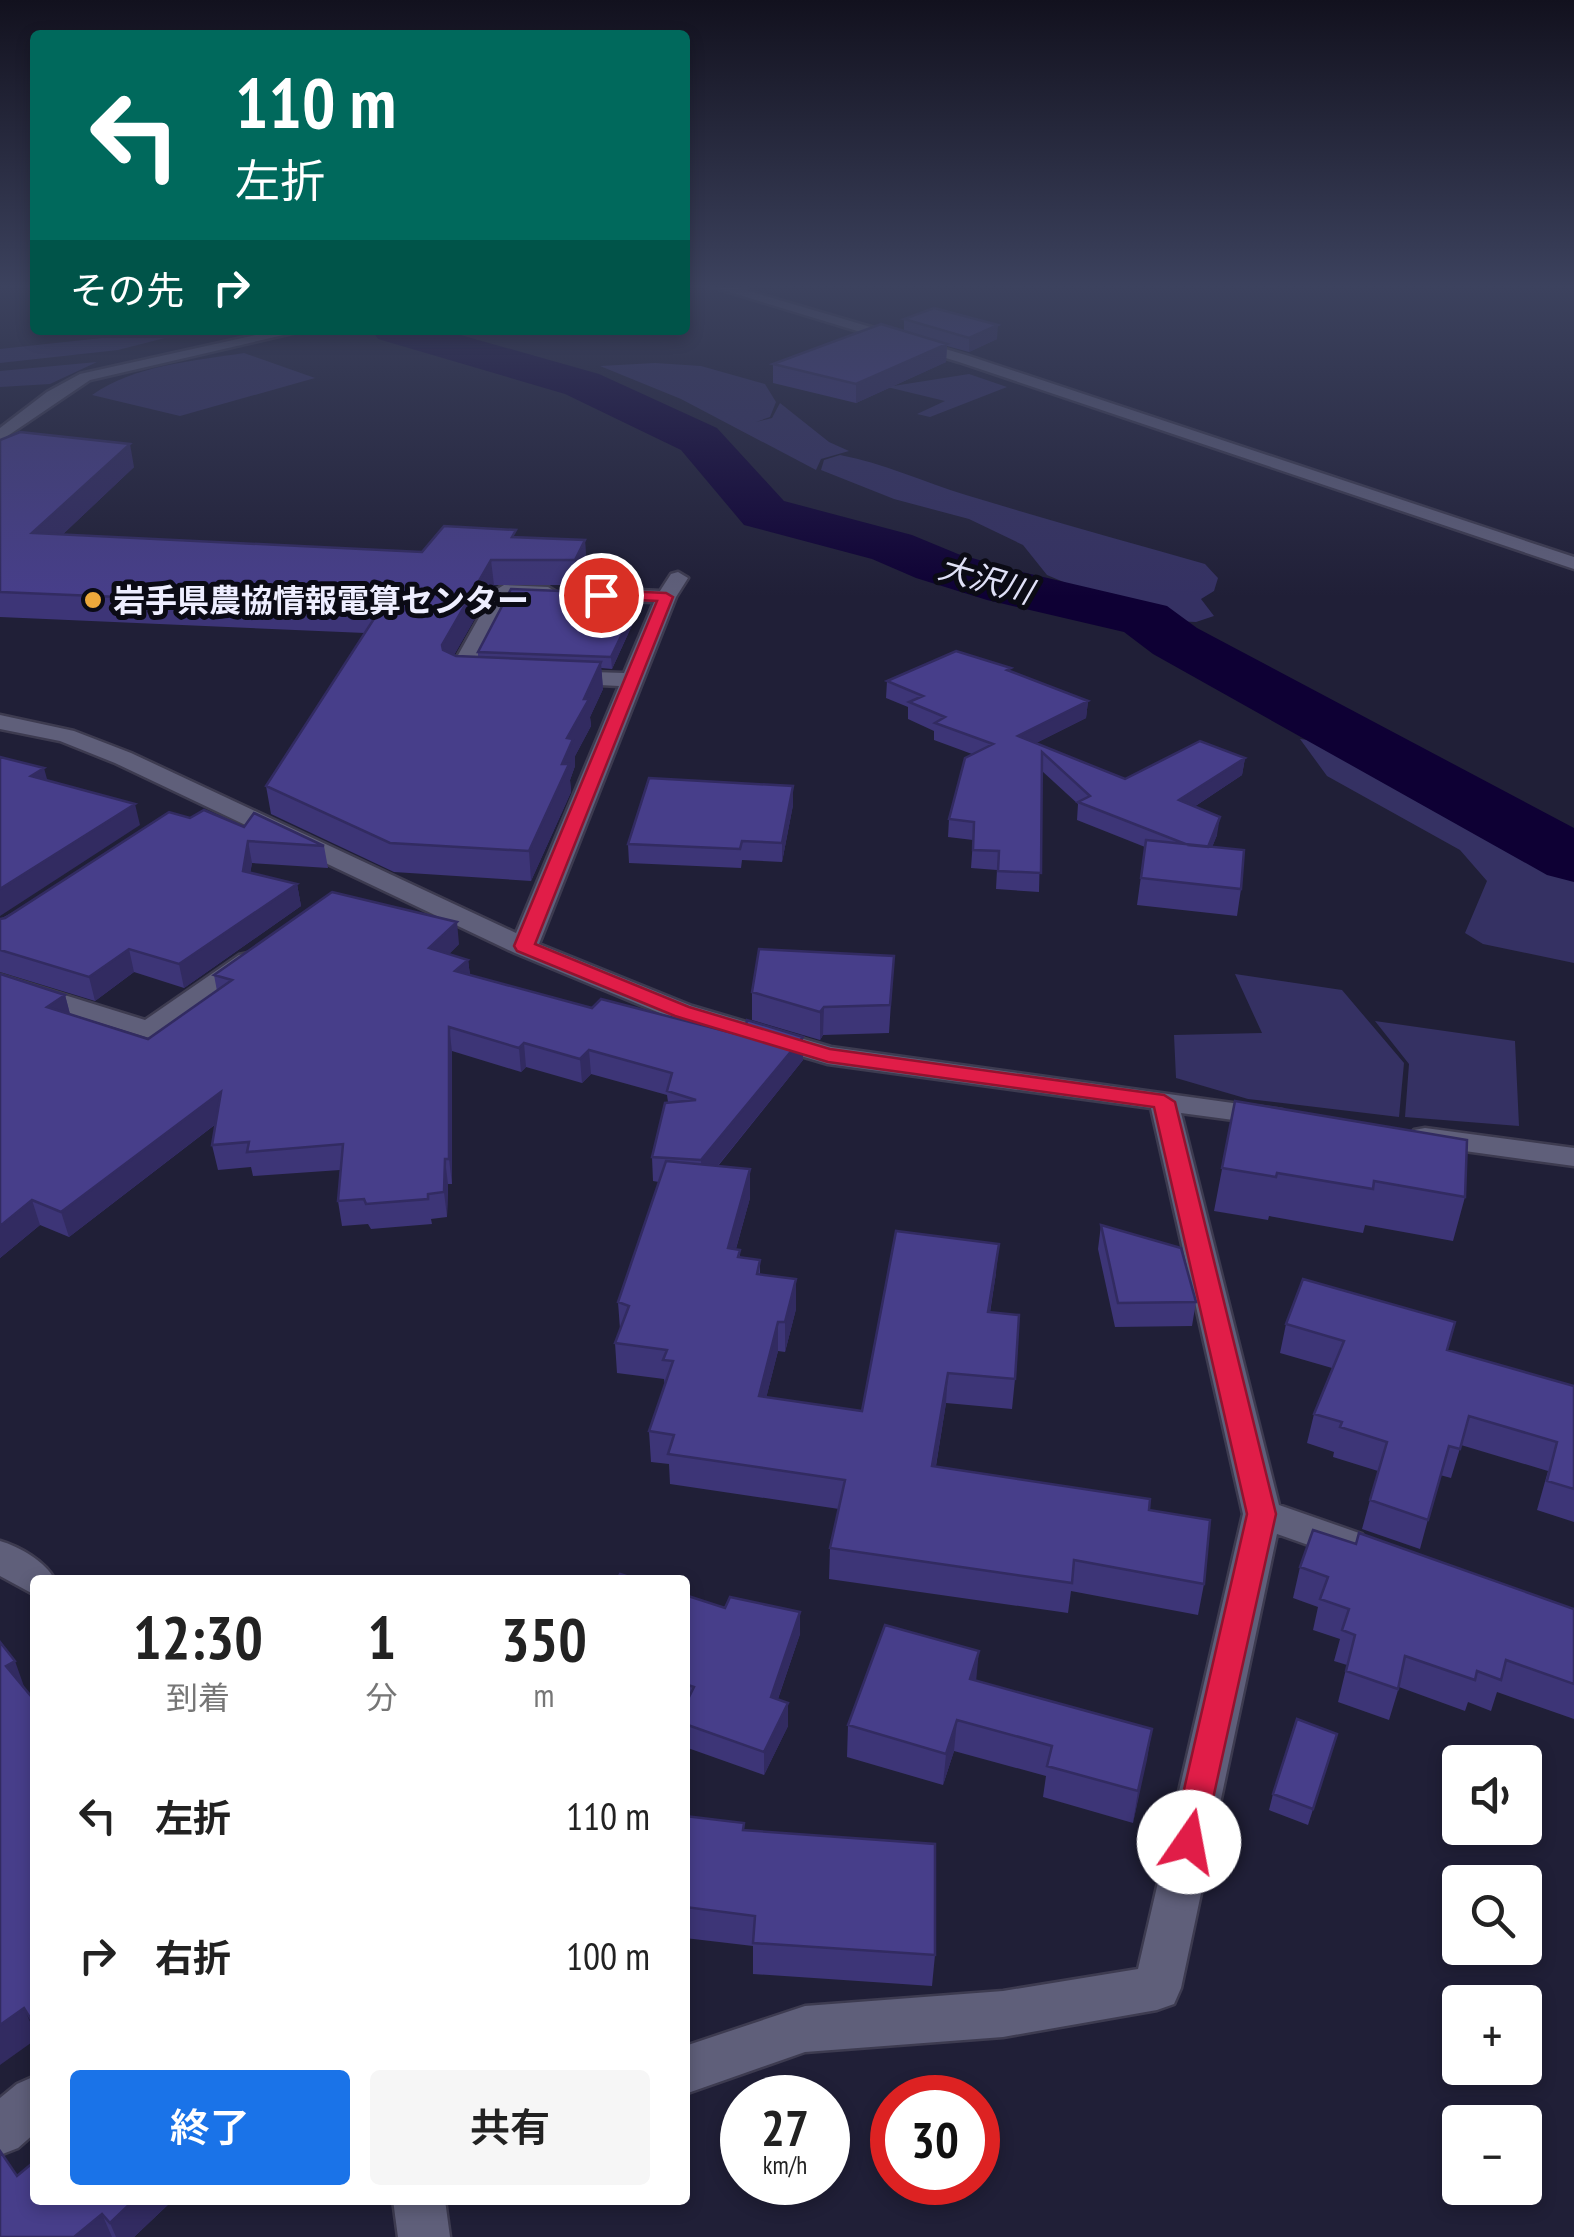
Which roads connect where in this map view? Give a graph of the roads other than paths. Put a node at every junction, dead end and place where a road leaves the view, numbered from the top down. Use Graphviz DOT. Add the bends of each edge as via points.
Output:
graph roads {
  1 [pos="66,388"];
  2 [pos="1052,388"];
  3 [pos="0,436"];
  4 [pos="1574,563"];
  5 [pos="498,674"];
  6 [pos="536,676"];
  7 [pos="632,680"];
  8 [pos="0,722"];
  9 [pos="206,798"];
  10 [pos="175,818"];
  11 [pos="370,874"];
  12 [pos="339,896"];
  13 [pos="276,941"];
  14 [pos="524,946"];
  15 [pos="0,983"];
  16 [pos="1164,1102"];
  17 [pos="1301,1120"];
  18 [pos="1398,1133"];
  19 [pos="1574,1157"];
  20 [pos="1262,1514"];
  21 [pos="0,1556"];
  22 [pos="1390,1558"];
  23 [pos="30,1577"];
  24 [pos="690,2068"];
  25 [pos="30,2106"];
  26 [pos="0,2130"];
  27 [pos="420,2205"];
  28 [pos="424,2237"];
  1 -- 3 [label="street"];
  2 -- 4 [label="street"];
  5 -- 7 [label="street" via="459,673 504,591 672,588"];
  6 -- 7 [label="street"];
  7 -- 14 [label="street"];
  8 -- 9 [label="street" via="66,736"];
  9 -- 10 [label="street"];
  9 -- 11 [label="street"];
  11 -- 12 [label="street"];
  11 -- 14 [label="street"];
  13 -- 15 [label="street" via="150,1030"];
  14 -- 16 [label="street" via="682,1012 828,1055"];
  16 -- 17 [label="street"];
  16 -- 20 [label="street"];
  18 -- 19 [label="street"];
  20 -- 22 [label="street"];
  20 -- 24 [label="street" via="1157,1988 1002,2014 805,2028"];
  21 -- 23 [label="street"];
  25 -- 26 [label="street"];
  27 -- 28 [label="street"];
}
